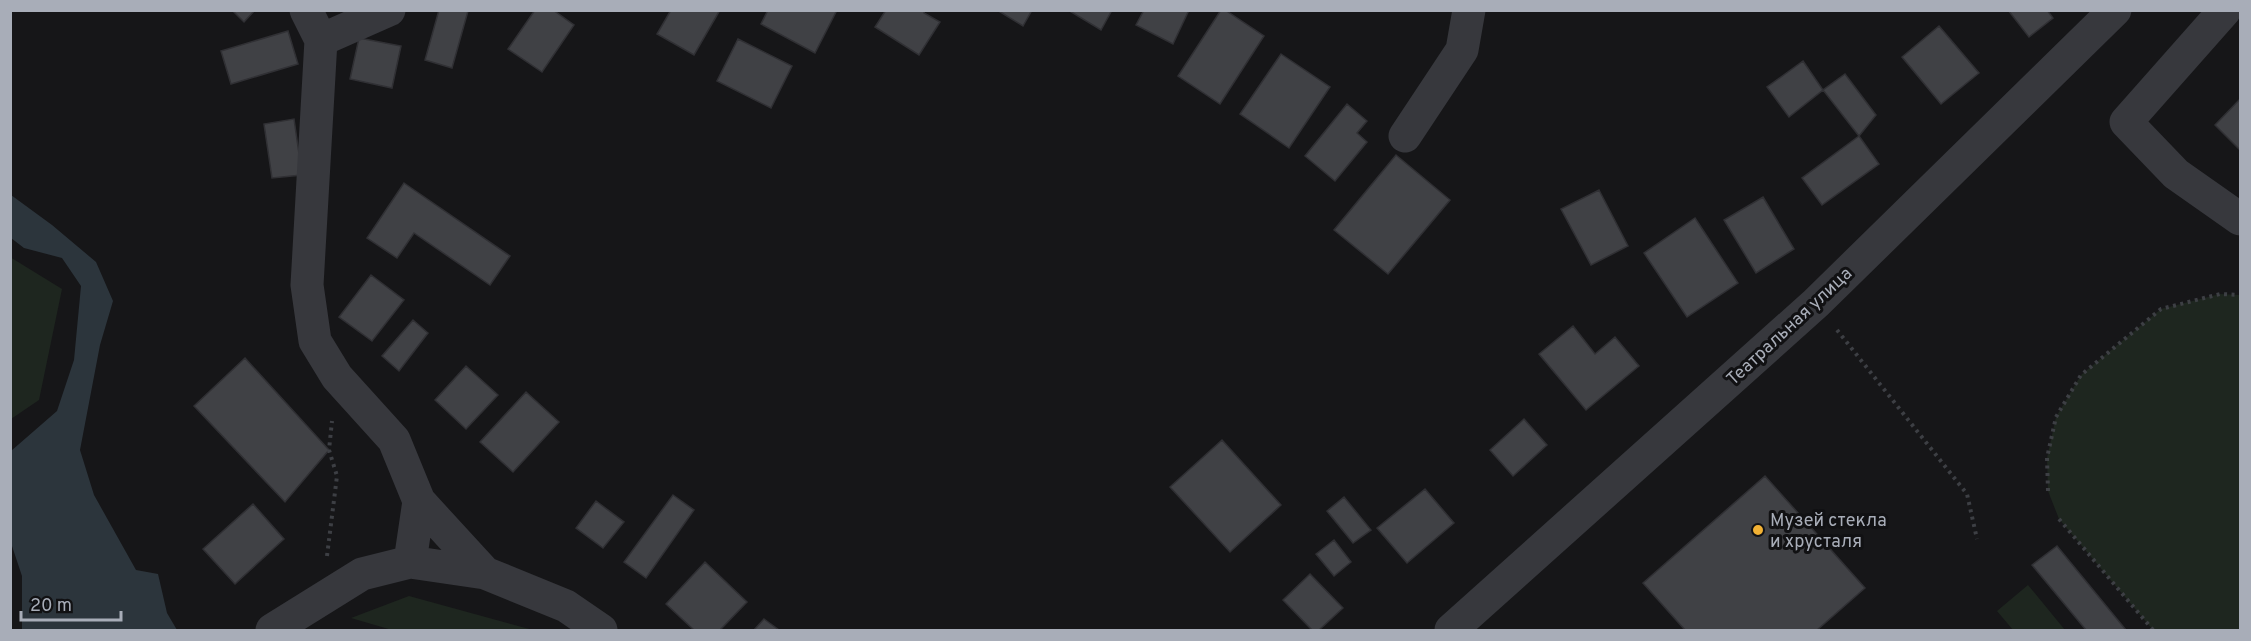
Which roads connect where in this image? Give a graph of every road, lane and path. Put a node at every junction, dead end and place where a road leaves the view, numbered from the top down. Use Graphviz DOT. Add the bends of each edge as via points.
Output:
graph roads {
  1 [pos="306,10"];
  2 [pos="389,10"];
  3 [pos="1469,10"];
  4 [pos="2115,10"];
  5 [pos="2225,10"];
  6 [pos="321,40"];
  7 [pos="1405,136"];
  8 [pos="2241,219"];
  9 [pos="2241,295"];
  10 [pos="1816,303"];
  11 [pos="337,376"];
  12 [pos="2048,490"];
  13 [pos="419,501"];
  14 [pos="2059,519"];
  15 [pos="1977,539"];
  16 [pos="410,562"];
  17 [pos="485,573"];
  18 [pos="319,601"];
  19 [pos="272,630"];
  20 [pos="601,630"];
  21 [pos="1451,630"];
  22 [pos="2153,630"];
  1 -- 6 [label="street"];
  2 -- 6 [label="street"];
  3 -- 7 [label="street" via="1462,50"];
  4 -- 10 [label="street, Театральная улица"];
  5 -- 8 [label="street" via="2126,122 2176,174"];
  6 -- 11 [label="street" via="307,285 315,341"];
  9 -- 12 [label="path" via="2220,294 2162,309 2081,375 2056,417 2047,458"];
  10 -- 15 [label="path" via="1967,494"];
  10 -- 21 [label="street, Театральная улица"];
  11 -- 13 [label="street" via="394,440"];
  11 -- 18 [label="path" via="329,450 337,476"];
  13 -- 16 [label="street"];
  13 -- 17 [label="street"];
  14 -- 22 [label="path"];
  16 -- 17 [label="street"];
  16 -- 18 [label="street" via="362,574"];
  17 -- 20 [label="street" via="566,606"];
  18 -- 19 [label="street"];
}
